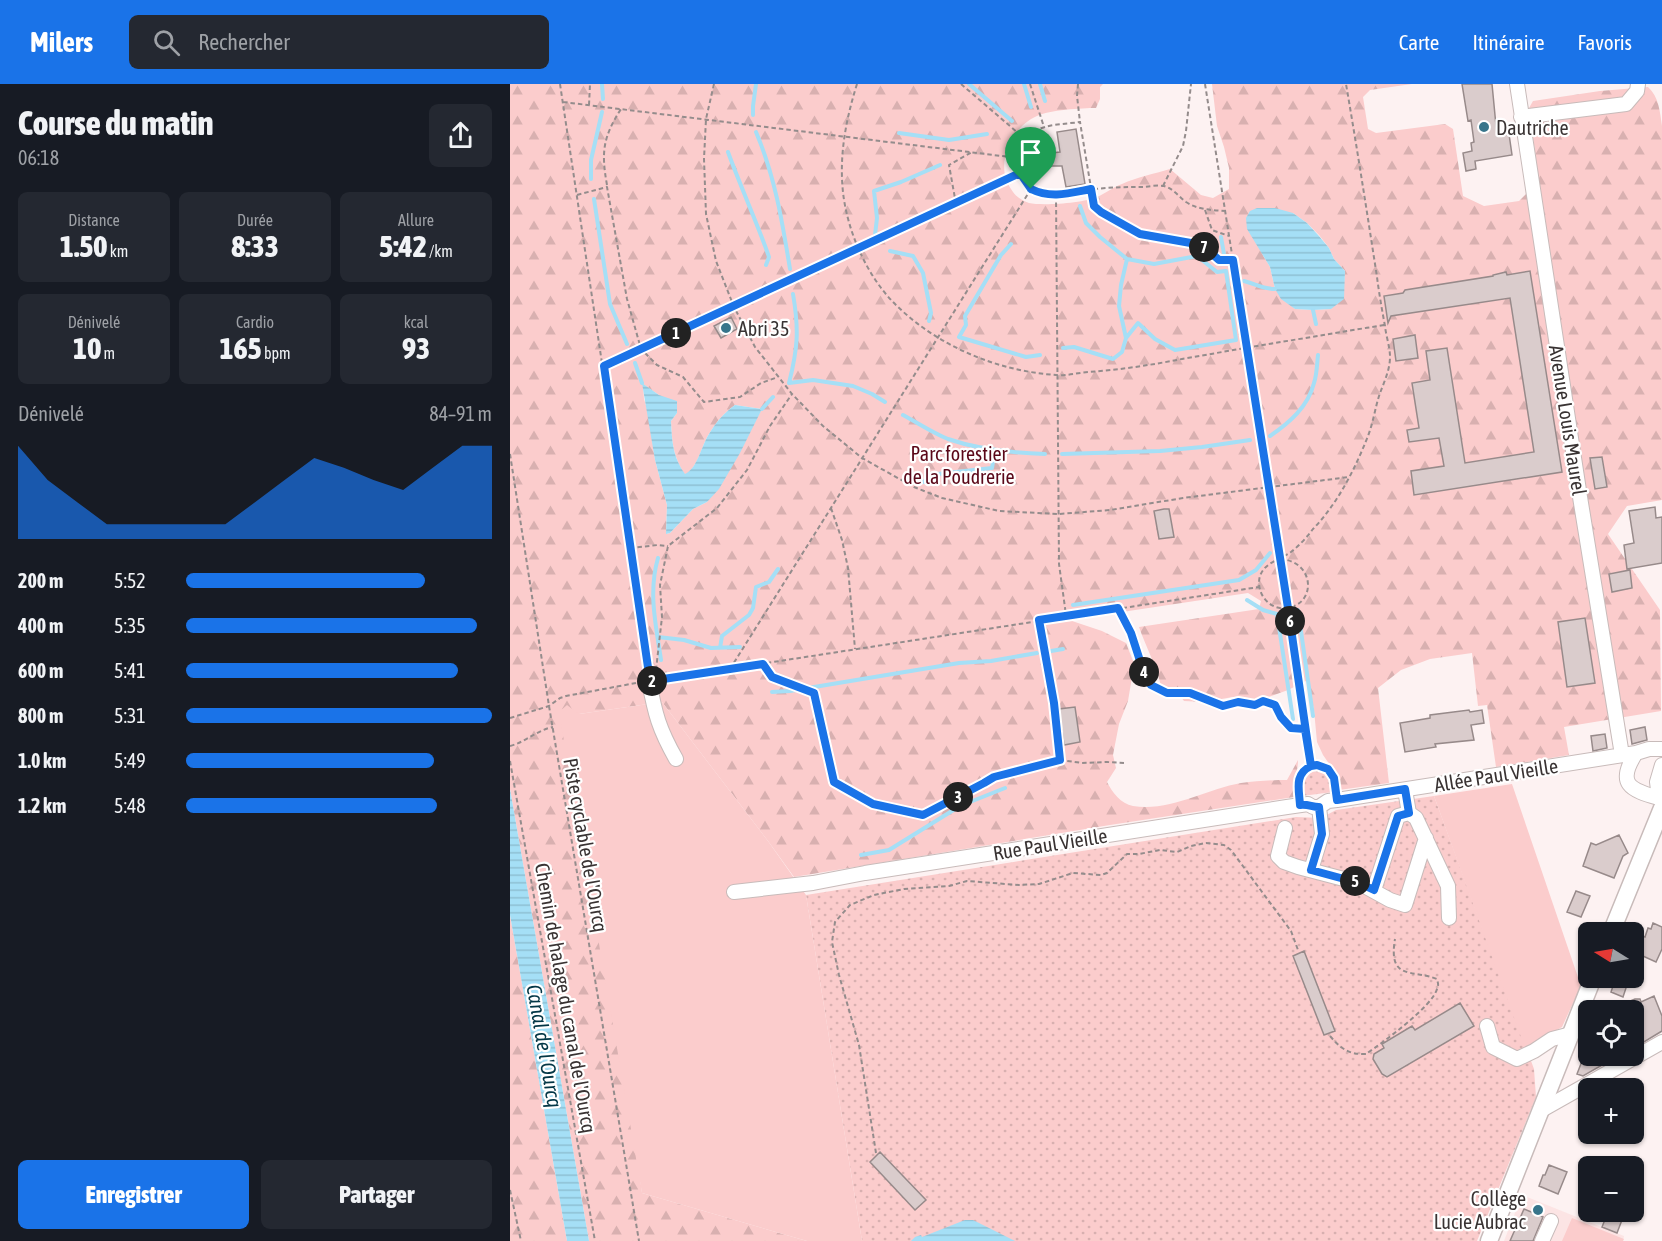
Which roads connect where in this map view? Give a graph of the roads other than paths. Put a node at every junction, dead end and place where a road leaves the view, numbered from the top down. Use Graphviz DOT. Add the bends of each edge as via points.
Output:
graph roads {
  1 [pos="1516,84"];
  2 [pos="1638,84"];
  3 [pos="1521,117"];
  4 [pos="652,681"];
  5 [pos="1662,749"];
  6 [pos="1636,753"];
  7 [pos="1622,755"];
  8 [pos="676,759"];
  9 [pos="1662,765"];
  10 [pos="1405,789"];
  11 [pos="1661,802"];
  12 [pos="1294,806"];
  13 [pos="1319,807"];
  14 [pos="1409,813"];
  15 [pos="1285,828"];
  16 [pos="1426,838"];
  17 [pos="1311,870"];
  18 [pos="1374,890"];
  19 [pos="734,892"];
  20 [pos="1449,918"];
  21 [pos="1615,922"];
  22 [pos="1589,988"];
  23 [pos="1487,1026"];
  24 [pos="1571,1034"];
  25 [pos="1662,1042"];
  26 [pos="1540,1111"];
  27 [pos="1551,1221"];
  28 [pos="1489,1241"];
  29 [pos="1542,1241"];
  1 -- 3 [label="street, Avenue Louis Maurel"];
  2 -- 3 [label="street" via="1626,104"];
  3 -- 7 [label="street, Avenue Louis Maurel"];
  4 -- 8 [label="street" via="655,714"];
  5 -- 6 [label="street, Allée Paul Vieille"];
  6 -- 7 [label="street, Allée Paul Vieille"];
  6 -- 11 [label="street" via="1629,764 1630,786"];
  7 -- 10 [label="street, Allée Paul Vieille"];
  9 -- 11 [label="street" via="1657,782"];
  10 -- 13 [label="street, Allée Paul Vieille" via="1329,801"];
  10 -- 14 [label="street"];
  11 -- 21 [label="main road"];
  12 -- 13 [label="street, Allée Paul Vieille"];
  12 -- 19 [label="street, Rue Paul Vieille" via="813,883"];
  13 -- 17 [label="street" via="1322,834"];
  14 -- 16 [label="street"];
  14 -- 18 [label="street" via="1398,816"];
  15 -- 17 [label="street" via="1278,856 1284,862"];
  16 -- 18 [label="street" via="1405,905"];
  16 -- 20 [label="street" via="1448,886"];
  17 -- 18 [label="street"];
  22 -- 24 [label="main road"];
  23 -- 24 [label="street" via="1493,1047 1517,1059 1552,1039"];
  24 -- 26 [label="main road"];
  25 -- 26 [label="street"];
  26 -- 28 [label="main road"];
  27 -- 29 [label="street"];
}
